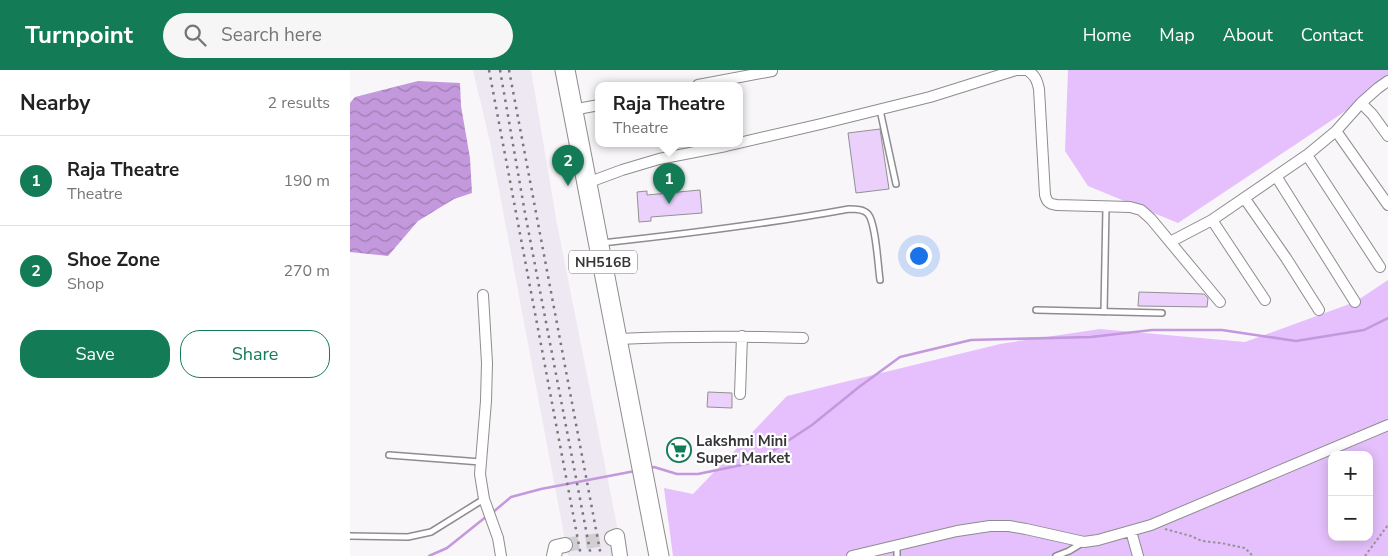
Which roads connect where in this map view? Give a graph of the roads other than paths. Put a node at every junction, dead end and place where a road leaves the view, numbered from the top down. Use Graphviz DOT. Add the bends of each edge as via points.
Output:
graph roads {
  1 [pos="565,70"];
  2 [pos="1027,70"];
  3 [pos="772,71"];
  4 [pos="714,82"];
  5 [pos="1388,82"];
  6 [pos="1361,103"];
  7 [pos="595,105"];
  8 [pos="572,110"];
  9 [pos="880,110"];
  10 [pos="1336,131"];
  11 [pos="1388,136"];
  12 [pos="743,142"];
  13 [pos="719,147"];
  14 [pos="1307,155"];
  15 [pos="1276,176"];
  16 [pos="587,183"];
  17 [pos="896,184"];
  18 [pos="1245,199"];
  19 [pos="1388,205"];
  20 [pos="1106,207"];
  21 [pos="1212,220"];
  22 [pos="1170,242"];
  23 [pos="599,244"];
  24 [pos="1380,267"];
  25 [pos="880,280"];
  26 [pos="483,295"];
  27 [pos="1265,300"];
  28 [pos="1220,302"];
  29 [pos="1355,302"];
  30 [pos="1036,310"];
  31 [pos="1319,310"];
  32 [pos="1104,312"];
  33 [pos="1162,312"];
  34 [pos="742,336"];
  35 [pos="803,338"];
  36 [pos="618,339"];
  37 [pos="740,394"];
  38 [pos="1388,425"];
  39 [pos="389,455"];
  40 [pos="481,462"];
  41 [pos="485,503"];
  42 [pos="1131,531"];
  43 [pos="350,536"];
  44 [pos="612,538"];
  45 [pos="1084,542"];
  46 [pos="565,545"];
  47 [pos="897,545"];
  48 [pos="501,556"];
  49 [pos="554,556"];
  50 [pos="620,556"];
  51 [pos="660,556"];
  52 [pos="852,556"];
  53 [pos="897,556"];
  54 [pos="1056,556"];
  55 [pos="1138,556"];
  1 -- 8 [label="highway, NH516B"];
  2 -- 9 [label="street" via="1016,70"];
  2 -- 20 [label="street" via="1034,74 1039,89 1047,201 1056,205"];
  3 -- 4 [label="street"];
  5 -- 6 [label="street"];
  6 -- 10 [label="street"];
  6 -- 11 [label="street"];
  7 -- 8 [label="street"];
  8 -- 16 [label="highway, NH516B"];
  9 -- 12 [label="street"];
  9 -- 17 [label="lane"];
  10 -- 14 [label="street"];
  10 -- 19 [label="street"];
  13 -- 16 [label="street" via="659,159"];
  14 -- 15 [label="street"];
  14 -- 24 [label="street"];
  15 -- 18 [label="street"];
  15 -- 29 [label="street"];
  16 -- 23 [label="highway, NH516B"];
  18 -- 21 [label="street"];
  18 -- 31 [label="street"];
  20 -- 22 [label="street" via="1141,210"];
  20 -- 32 [label="lane"];
  21 -- 22 [label="street"];
  21 -- 27 [label="street"];
  22 -- 28 [label="street"];
  23 -- 25 [label="lane" via="859,209 868,213 873,224"];
  23 -- 36 [label="highway, NH516B"];
  26 -- 40 [label="street" via="487,363"];
  30 -- 32 [label="lane"];
  32 -- 33 [label="lane"];
  34 -- 35 [label="street"];
  34 -- 36 [label="street"];
  34 -- 37 [label="street"];
  36 -- 51 [label="highway, NH516B"];
  38 -- 42 [label="street"];
  39 -- 40 [label="lane"];
  40 -- 41 [label="street"];
  41 -- 43 [label="lane" via="431,532 408,537"];
  41 -- 48 [label="street"];
  42 -- 45 [label="street"];
  42 -- 55 [label="street"];
  44 -- 50 [label="street" via="617,536"];
  45 -- 47 [label="street" via="1009,526 990,526"];
  45 -- 54 [label="lane"];
  46 -- 49 [label="street" via="556,547"];
  47 -- 52 [label="street"];
  47 -- 53 [label="lane"];
}
